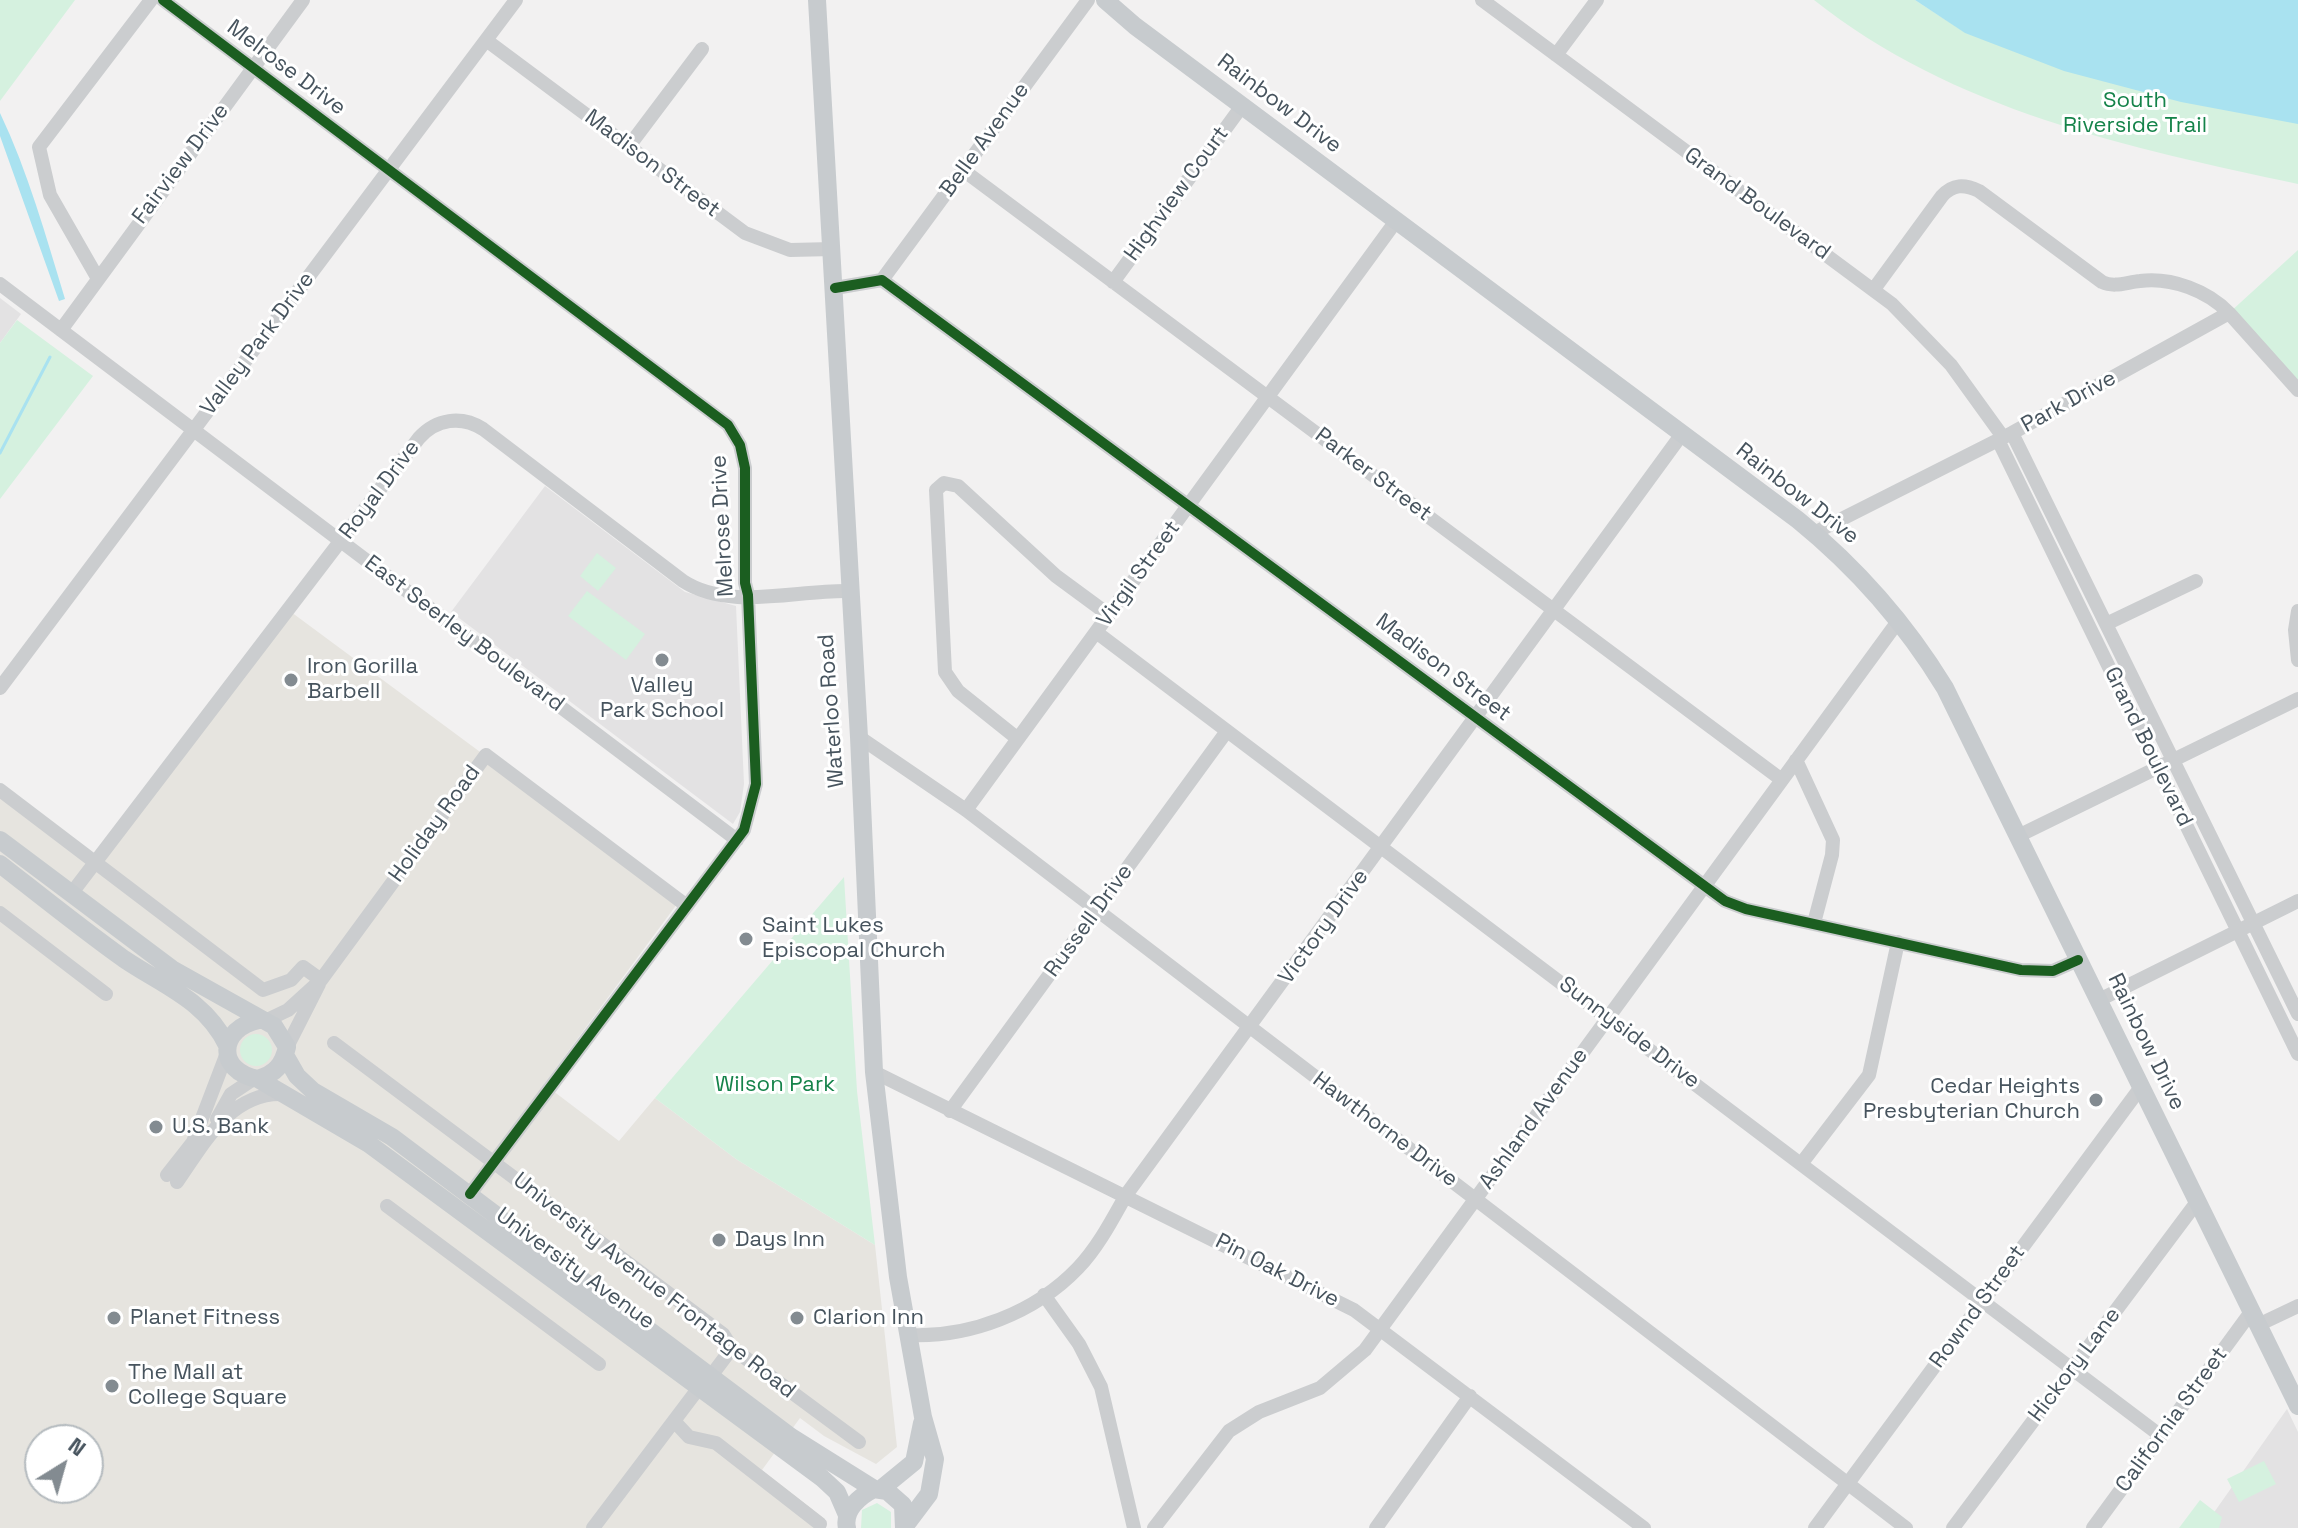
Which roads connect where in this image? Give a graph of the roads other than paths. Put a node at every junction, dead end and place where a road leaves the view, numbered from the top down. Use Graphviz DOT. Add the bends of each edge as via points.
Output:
graph roads {
  1 [pos="151,0"];
  2 [pos="163,0"];
  3 [pos="303,0"];
  4 [pos="516,0"];
  5 [pos="817,0"];
  6 [pos="1088,0"];
  7 [pos="1105,0"];
  8 [pos="1482,0"];
  9 [pos="1597,0"];
  10 [pos="486,40"];
  11 [pos="702,49"];
  12 [pos="1556,55"];
  13 [pos="253,68"];
  14 [pos="1242,106"];
  15 [pos="629,146"];
  16 [pos="388,170"];
  17 [pos="963,170"];
  18 [pos="1396,221"];
  19 [pos="833,249"];
  20 [pos="97,277"];
  21 [pos="882,280"];
  22 [pos="1113,282"];
  23 [pos="0,284"];
  24 [pos="835,288"];
  25 [pos="1874,289"];
  26 [pos="2229,313"];
  27 [pos="61,330"];
  28 [pos="2298,390"];
  29 [pos="1268,397"];
  30 [pos="192,431"];
  31 [pos="1682,434"];
  32 [pos="2004,437"];
  33 [pos="1189,504"];
  34 [pos="1814,533"];
  35 [pos="340,541"];
  36 [pos="2196,581"];
  37 [pos="848,591"];
  38 [pos="748,595"];
  39 [pos="1554,610"];
  40 [pos="2298,611"];
  41 [pos="1109,615"];
  42 [pos="1899,620"];
  43 [pos="2106,624"];
  44 [pos="1096,632"];
  45 [pos="2298,660"];
  46 [pos="0,688"];
  47 [pos="2298,699"];
  48 [pos="1476,717"];
  49 [pos="1227,731"];
  50 [pos="859,737"];
  51 [pos="1018,739"];
  52 [pos="1796,760"];
  53 [pos="2173,760"];
  54 [pos="2158,768"];
  55 [pos="1782,780"];
  56 [pos="0,790"];
  57 [pos="966,810"];
  58 [pos="2018,836"];
  59 [pos="737,840"];
  60 [pos="1,841"];
  61 [pos="1382,848"];
  62 [pos="96,862"];
  63 [pos="0,863"];
  64 [pos="1703,888"];
  65 [pos="71,894"];
  66 [pos="2298,901"];
  67 [pos="687,906"];
  68 [pos="1097,909"];
  69 [pos="0,913"];
  70 [pos="1814,923"];
  71 [pos="2253,923"];
  72 [pos="2238,931"];
  73 [pos="1898,942"];
  74 [pos="2078,960"];
  75 [pos="321,980"];
  76 [pos="106,994"];
  77 [pos="2099,1000"];
  78 [pos="2298,1014"];
  79 [pos="1608,1017"];
  80 [pos="262,1020"];
  81 [pos="1251,1027"];
  82 [pos="334,1043"];
  83 [pos="227,1049"];
  84 [pos="286,1051"];
  85 [pos="2298,1054"];
  86 [pos="874,1072"];
  87 [pos="256,1078"];
  88 [pos="2141,1087"];
  89 [pos="280,1094"];
  90 [pos="950,1111"];
  91 [pos="210,1134"];
  92 [pos="389,1160"];
  93 [pos="494,1163"];
  94 [pos="1801,1164"];
  95 [pos="470,1194"];
  96 [pos="1126,1195"];
  97 [pos="1476,1199"];
  98 [pos="2197,1202"];
  99 [pos="387,1206"];
  100 [pos="1044,1295"];
  101 [pos="1982,1302"];
  102 [pos="2298,1306"];
  103 [pos="2255,1319"];
  104 [pos="1381,1328"];
  105 [pos="908,1335"];
  106 [pos="732,1348"];
  107 [pos="599,1364"];
  108 [pos="2071,1371"];
  109 [pos="704,1383"];
  110 [pos="1470,1396"];
  111 [pos="2298,1406"];
  112 [pos="923,1417"];
  113 [pos="674,1421"];
  114 [pos="2161,1436"];
  115 [pos="859,1442"];
  116 [pos="1848,1484"];
  117 [pos="878,1489"];
  118 [pos="845,1523"];
  119 [pos="820,1524"];
  120 [pos="1383,1525"];
  121 [pos="905,1527"];
  122 [pos="593,1528"];
  123 [pos="1134,1528"];
  124 [pos="1154,1528"];
  125 [pos="1644,1528"];
  126 [pos="1815,1528"];
  127 [pos="1906,1528"];
  128 [pos="1953,1528"];
  129 [pos="2093,1528"];
  1 -- 20 [label="street" via="39,147 50,195"];
  2 -- 13 [label="street, Melrose Drive"];
  3 -- 13 [label="street, Fairview Drive"];
  4 -- 10 [label="street, Valley Park Drive"];
  5 -- 19 [label="main road, Waterloo Road"];
  6 -- 17 [label="street, Belle Avenue"];
  7 -- 14 [label="main road, Rainbow Drive"];
  8 -- 12 [label="street, Grand Boulevard"];
  9 -- 12 [label="street"];
  10 -- 15 [label="street, Madison Street"];
  10 -- 16 [label="street, Valley Park Drive"];
  11 -- 15 [label="street"];
  12 -- 25 [label="street, Grand Boulevard"];
  13 -- 16 [label="street, Melrose Drive"];
  13 -- 20 [label="street, Fairview Drive"];
  14 -- 18 [label="main road, Rainbow Drive"];
  14 -- 22 [label="street, Highview Court"];
  15 -- 19 [label="street, Madison Street" via="758,240 801,251"];
  16 -- 30 [label="street, Valley Park Drive"];
  16 -- 38 [label="street, Melrose Drive" via="728,425 745,468"];
  17 -- 21 [label="street, Belle Avenue"];
  17 -- 22 [label="street, Parker Street"];
  18 -- 29 [label="street, Virgil Street"];
  18 -- 31 [label="main road, Rainbow Drive"];
  19 -- 24 [label="main road, Waterloo Road"];
  20 -- 27 [label="street, Fairview Drive"];
  21 -- 24 [label="street"];
  21 -- 33 [label="street, Madison Street"];
  22 -- 29 [label="street, Parker Street"];
  23 -- 27 [label="street, East Seerley Boulevard"];
  24 -- 37 [label="main road, Waterloo Road"];
  25 -- 26 [label="street" via="1942,196 1963,186 1979,191 2110,286 2162,281 2208,295"];
  25 -- 32 [label="street, Grand Boulevard" via="1933,343"];
  26 -- 28 [label="street"];
  26 -- 32 [label="street, Park Drive"];
  27 -- 30 [label="street, East Seerley Boulevard"];
  29 -- 33 [label="street, Virgil Street"];
  29 -- 39 [label="street, Parker Street"];
  30 -- 35 [label="street, East Seerley Boulevard"];
  30 -- 46 [label="street, Valley Park Drive"];
  31 -- 34 [label="main road, Rainbow Drive"];
  31 -- 39 [label="street, Victory Drive"];
  32 -- 34 [label="street, Park Drive"];
  32 -- 43 [label="street, Grand Boulevard"];
  32 -- 54 [label="street, Grand Boulevard"];
  33 -- 41 [label="street, Virgil Street"];
  33 -- 48 [label="street, Madison Street"];
  34 -- 42 [label="main road, Rainbow Drive"];
  35 -- 38 [label="street, Royal Drive" via="425,432 441,422 459,420 483,429 693,587 716,596"];
  35 -- 59 [label="street, East Seerley Boulevard"];
  35 -- 62 [label="street, Royal Drive"];
  36 -- 43 [label="street"];
  37 -- 38 [label="street, Royal Drive"];
  37 -- 50 [label="main road, Waterloo Road"];
  38 -- 59 [label="street, Melrose Drive" via="756,784 752,810"];
  39 -- 48 [label="street, Victory Drive"];
  39 -- 55 [label="street, Parker Street"];
  40 -- 45 [label="street"];
  41 -- 44 [label="street, Virgil Street"];
  41 -- 51 [label="street" via="1056,576 958,486 944,483 936,490 945,672 958,691"];
  42 -- 52 [label="street, Ashland Avenue"];
  42 -- 58 [label="main road, Rainbow Drive" via="1945,688"];
  43 -- 53 [label="street, Grand Boulevard"];
  44 -- 49 [label="street, Sunnyside Drive"];
  44 -- 51 [label="street, Virgil Street"];
  47 -- 53 [label="street"];
  48 -- 61 [label="street, Victory Drive"];
  48 -- 64 [label="street, Madison Street"];
  49 -- 61 [label="street, Sunnyside Drive"];
  49 -- 68 [label="street, Russell Drive"];
  50 -- 57 [label="street, Hawthorne Drive"];
  50 -- 86 [label="main road, Waterloo Road"];
  51 -- 57 [label="street, Virgil Street"];
  52 -- 55 [label="street, Ashland Avenue"];
  52 -- 70 [label="street" via="1833,840"];
  53 -- 54 [label="street"];
  53 -- 71 [label="street, Grand Boulevard"];
  54 -- 58 [label="street"];
  54 -- 72 [label="street, Grand Boulevard"];
  55 -- 64 [label="street, Ashland Avenue"];
  56 -- 62 [label="street"];
  57 -- 68 [label="street, Hawthorne Drive"];
  58 -- 74 [label="main road, Rainbow Drive"];
  59 -- 67 [label="street, Melrose Drive"];
  60 -- 65 [label="main road"];
  61 -- 79 [label="street, Sunnyside Drive"];
  61 -- 81 [label="street, Victory Drive"];
  62 -- 65 [label="street, Royal Drive"];
  62 -- 75 [label="street" via="263,990 291,980 303,967"];
  63 -- 65 [label="main road" via="21,870 57,896"];
  63 -- 83 [label="main road" via="123,958 203,1009"];
  64 -- 70 [label="street, Madison Street" via="1746,909"];
  64 -- 79 [label="street, Ashland Avenue"];
  65 -- 80 [label="main road" via="172,969"];
  66 -- 71 [label="street"];
  67 -- 75 [label="street, Holiday Road" via="486,755"];
  67 -- 93 [label="street, Melrose Drive"];
  68 -- 81 [label="street, Hawthorne Drive"];
  68 -- 90 [label="street, Russell Drive"];
  69 -- 76 [label="street"];
  70 -- 73 [label="street, Madison Street"];
  71 -- 72 [label="street"];
  71 -- 78 [label="street, Grand Boulevard"];
  72 -- 77 [label="street"];
  72 -- 85 [label="street, Grand Boulevard"];
  73 -- 74 [label="street, Madison Street" via="2021,970 2053,971"];
  73 -- 94 [label="street" via="1869,1075"];
  74 -- 77 [label="main road, Rainbow Drive"];
  75 -- 80 [label="street, Holiday Road" via="288,1010"];
  75 -- 84 [label="street, Holiday Road"];
  77 -- 88 [label="main road, Rainbow Drive"];
  79 -- 94 [label="street, Sunnyside Drive"];
  79 -- 97 [label="street, Ashland Avenue"];
  80 -- 83 [label="main road" via="240,1026"];
  80 -- 84 [label="main road" via="282,1034"];
  81 -- 96 [label="street, Victory Drive"];
  81 -- 97 [label="street, Hawthorne Drive"];
  82 -- 93 [label="street, University Avenue Frontage Road"];
  83 -- 87 [label="main road" via="236,1070"];
  83 -- 91 [label="street" via="193,1142 172,1179"];
  84 -- 87 [label="main road" via="275,1071"];
  84 -- 95 [label="main road, University Avenue" via="297,1076 313,1091 392,1137"];
  86 -- 90 [label="street, Pin Oak Drive"];
  86 -- 105 [label="main road, Waterloo Road"];
  87 -- 89 [label="main road, University Avenue"];
  87 -- 91 [label="street" via="226,1100"];
  88 -- 98 [label="main road, Rainbow Drive"];
  88 -- 101 [label="street, Rownd Street"];
  89 -- 91 [label="street" via="239,1105"];
  89 -- 92 [label="main road, University Avenue"];
  90 -- 96 [label="street, Pin Oak Drive"];
  92 -- 95 [label="main road" via="453,1195"];
  92 -- 109 [label="main road, University Avenue"];
  93 -- 95 [label="street, Melrose Drive"];
  93 -- 106 [label="street, University Avenue Frontage Road" via="723,1334"];
  94 -- 101 [label="street, Sunnyside Drive"];
  95 -- 109 [label="main road, University Avenue"];
  96 -- 100 [label="street, Victory Drive" via="1089,1254"];
  96 -- 104 [label="street, Pin Oak Drive"];
  97 -- 104 [label="street, Ashland Avenue"];
  97 -- 116 [label="street, Hawthorne Drive"];
  98 -- 103 [label="main road, Rainbow Drive"];
  98 -- 108 [label="street, Hickory Lane"];
  99 -- 107 [label="street"];
  100 -- 105 [label="street, Victory Drive" via="1013,1314 970,1329"];
  100 -- 123 [label="street" via="1101,1387"];
  101 -- 108 [label="street, Sunnyside Drive"];
  101 -- 116 [label="street, Rownd Street"];
  102 -- 103 [label="street"];
  103 -- 111 [label="main road, Rainbow Drive"];
  103 -- 114 [label="street, California Street"];
  104 -- 110 [label="street, Pin Oak Drive"];
  104 -- 124 [label="street, Ashland Avenue" via="1335,1379 1229,1431"];
  105 -- 112 [label="main road, Waterloo Road"];
  106 -- 109 [label="street"];
  106 -- 115 [label="street, University Avenue Frontage Road"];
  108 -- 114 [label="street, Sunnyside Drive"];
  108 -- 128 [label="street, Hickory Lane"];
  109 -- 113 [label="street"];
  109 -- 117 [label="main road, University Avenue"];
  109 -- 118 [label="main road, University Avenue" via="837,1492"];
  110 -- 120 [label="street"];
  110 -- 125 [label="street, Pin Oak Drive"];
  112 -- 117 [label="main road, Waterloo Road" via="914,1462"];
  112 -- 121 [label="main road, Waterloo Road" via="934,1476 929,1494"];
  113 -- 119 [label="street" via="689,1437 716,1443"];
  113 -- 122 [label="street"];
  114 -- 129 [label="street, California Street"];
  116 -- 126 [label="street, Rownd Street"];
  116 -- 127 [label="street, Hawthorne Drive"];
  117 -- 118 [label="main road, Waterloo Road" via="858,1499"];
  117 -- 121 [label="main road, University Avenue" via="903,1505"];
}
